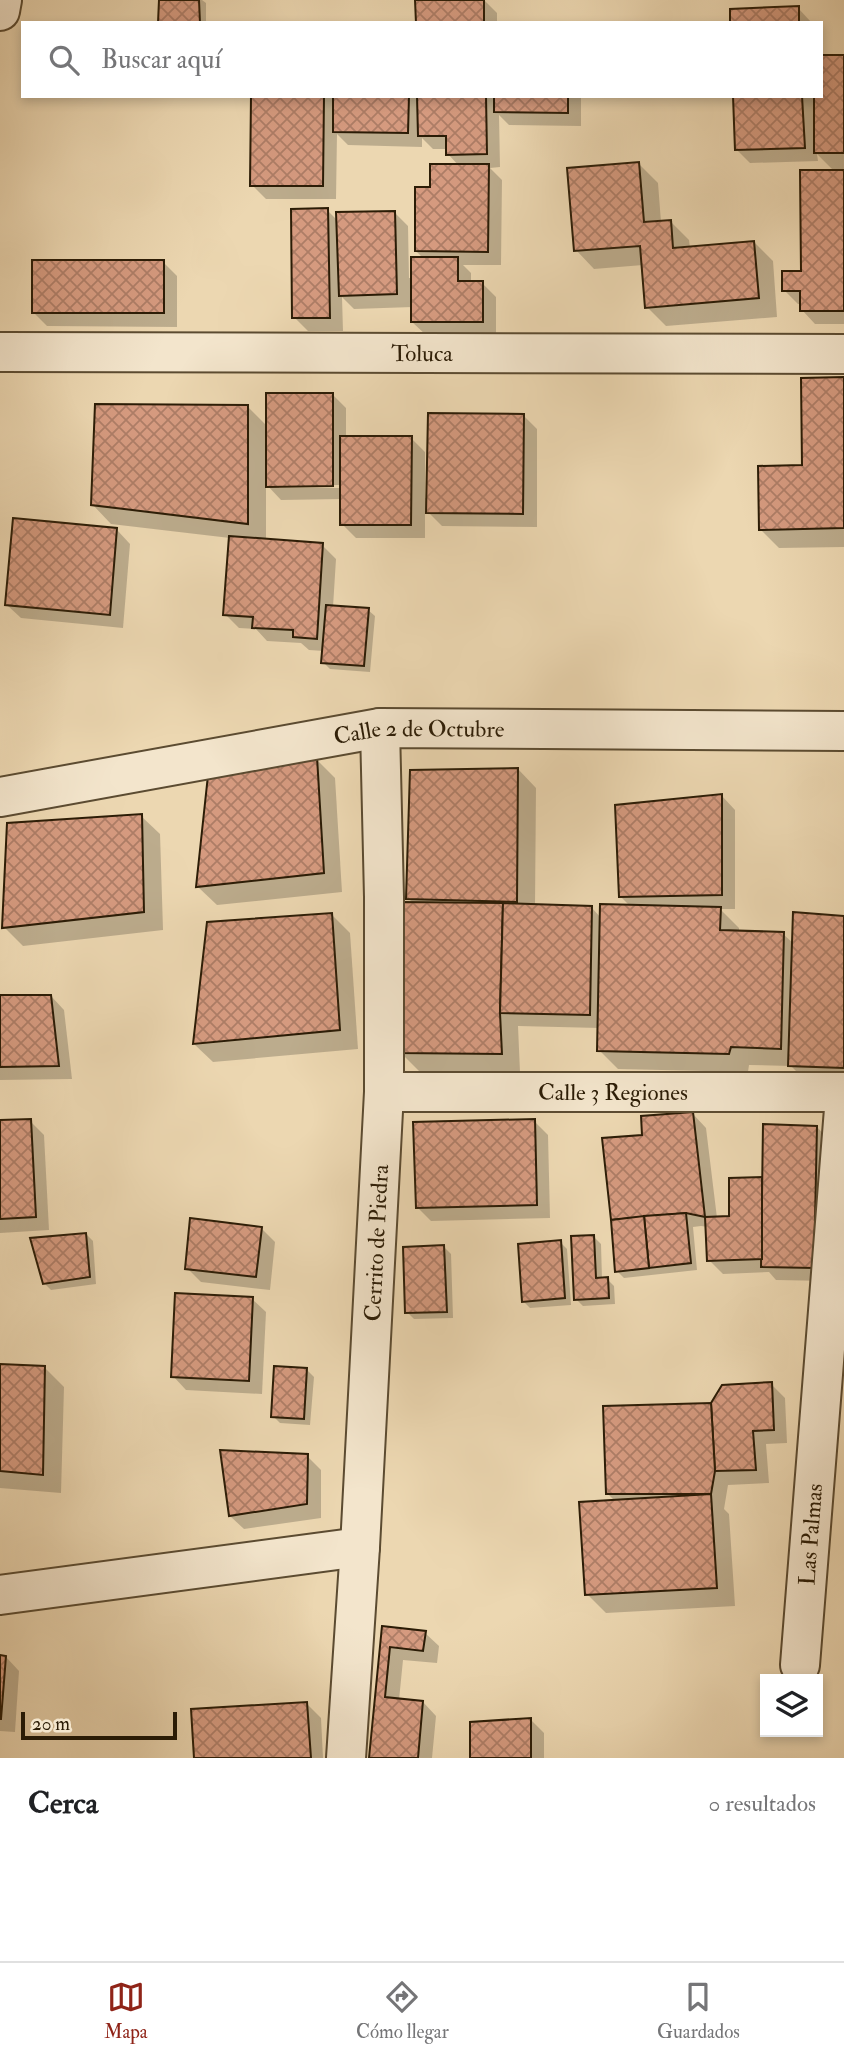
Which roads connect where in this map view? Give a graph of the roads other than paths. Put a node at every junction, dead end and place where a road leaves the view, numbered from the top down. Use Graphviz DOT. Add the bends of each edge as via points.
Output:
graph roads {
  1 [pos="2,0"];
  2 [pos="0,12"];
  3 [pos="0,352"];
  4 [pos="844,354"];
  5 [pos="380,728"];
  6 [pos="844,731"];
  7 [pos="0,797"];
  8 [pos="844,1091"];
  9 [pos="384,1092"];
  10 [pos="844,1109"];
  11 [pos="360,1547"];
  12 [pos="0,1595"];
  13 [pos="800,1665"];
  14 [pos="346,1758"];
  1 -- 2 [label="street"];
  3 -- 4 [label="street, Toluca"];
  5 -- 6 [label="street, Calle 2 de Octubre"];
  5 -- 7 [label="street, Calle 2 de Octubre"];
  5 -- 9 [label="street, Cerrito de Piedra"];
  8 -- 9 [label="street, Calle 3 Regiones"];
  9 -- 11 [label="street, Cerrito de Piedra"];
  10 -- 13 [label="street, Las Palmas"];
  11 -- 12 [label="street"];
  11 -- 14 [label="street, Cerrito de Piedra"];
}
